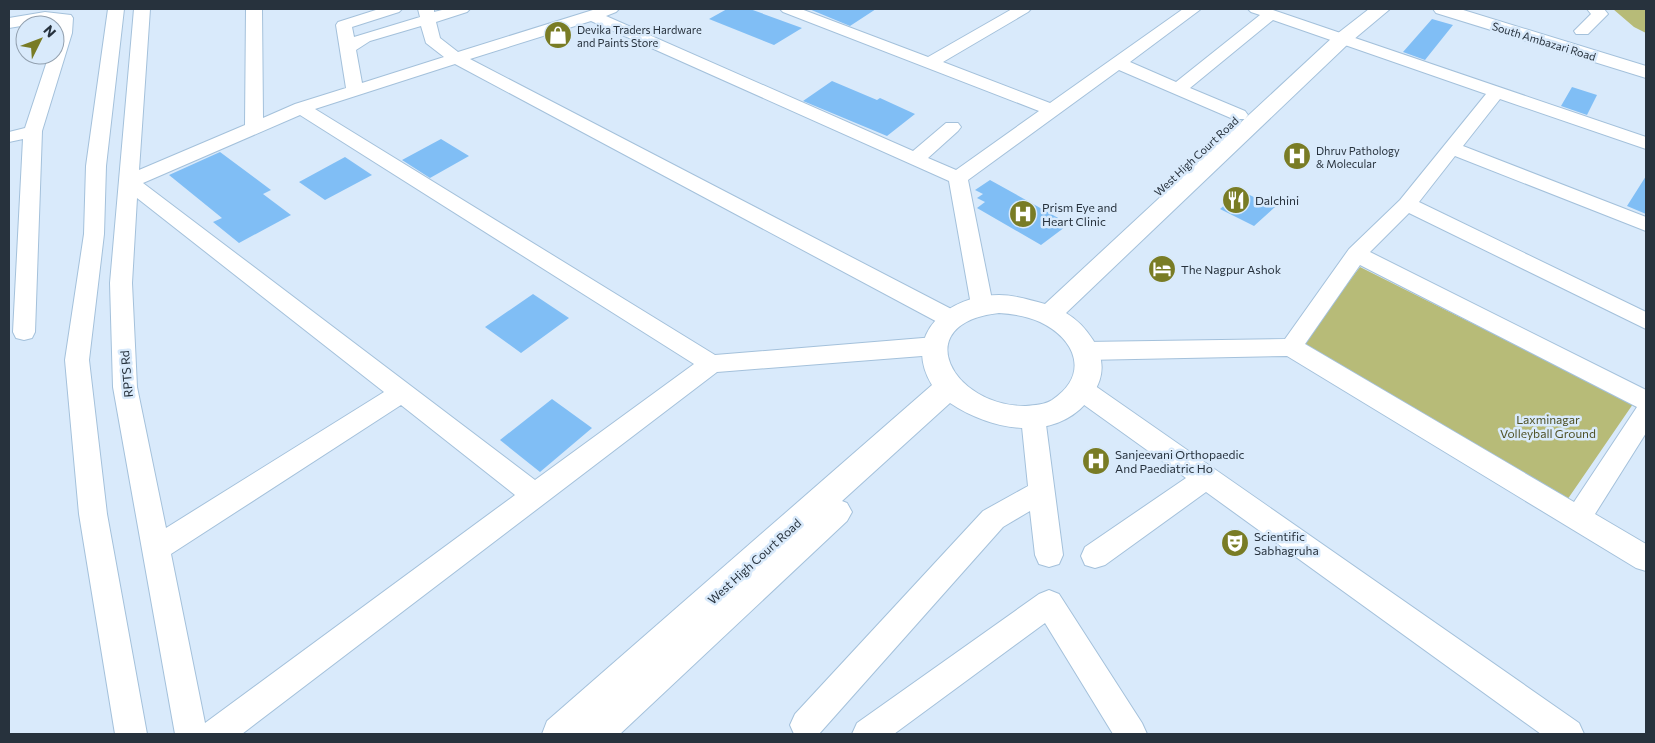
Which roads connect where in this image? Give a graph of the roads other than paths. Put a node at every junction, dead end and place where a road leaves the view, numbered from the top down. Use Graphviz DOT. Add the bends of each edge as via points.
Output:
graph roads {
  1 [pos="116,9"];
  2 [pos="142,9"];
  3 [pos="256,9"];
  4 [pos="394,9"];
  5 [pos="462,9"];
  6 [pos="611,9"];
  7 [pos="788,9"];
  8 [pos="992,9"];
  9 [pos="1193,9"];
  10 [pos="1364,9"];
  11 [pos="1381,9"];
  12 [pos="1442,9"];
  13 [pos="1466,9"];
  14 [pos="1595,9"];
  15 [pos="1263,11"];
  16 [pos="1017,12"];
  17 [pos="426,14"];
  18 [pos="591,15"];
  19 [pos="9,23"];
  20 [pos="1582,31"];
  21 [pos="1338,36"];
  22 [pos="348,48"];
  23 [pos="455,58"];
  24 [pos="930,63"];
  25 [pos="1118,63"];
  26 [pos="1646,65"];
  27 [pos="1646,72"];
  28 [pos="1178,89"];
  29 [pos="355,90"];
  30 [pos="1497,91"];
  31 [pos="301,108"];
  32 [pos="1052,110"];
  33 [pos="1239,115"];
  34 [pos="952,127"];
  35 [pos="254,129"];
  36 [pos="34,131"];
  37 [pos="891,134"];
  38 [pos="9,136"];
  39 [pos="1646,143"];
  40 [pos="1451,148"];
  41 [pos="920,155"];
  42 [pos="958,178"];
  43 [pos="129,182"];
  44 [pos="1407,204"];
  45 [pos="1646,224"];
  46 [pos="1356,254"];
  47 [pos="982,305"];
  48 [pos="1041,312"];
  49 [pos="951,319"];
  50 [pos="1646,321"];
  51 [pos="24,332"];
  52 [pos="935,346"];
  53 [pos="1291,348"];
  54 [pos="1085,350"];
  55 [pos="711,364"];
  56 [pos="1082,390"];
  57 [pos="402,393"];
  58 [pos="955,393"];
  59 [pos="1646,401"];
  60 [pos="1646,413"];
  61 [pos="1033,417"];
  62 [pos="1206,478"];
  63 [pos="1040,492"];
  64 [pos="535,495"];
  65 [pos="1578,518"];
  66 [pos="156,548"];
  67 [pos="1049,555"];
  68 [pos="1095,556"];
  69 [pos="1646,559"];
  70 [pos="806,725"];
  71 [pos="131,734"];
  72 [pos="191,734"];
  73 [pos="216,734"];
  74 [pos="560,734"];
  75 [pos="593,734"];
  76 [pos="868,734"];
  77 [pos="1131,734"];
  78 [pos="1568,734"];
  1 -- 71 [label="street" via="96,166 94,234 77,360 93,514"];
  2 -- 43 [label="street, RPTS Rd"];
  3 -- 35 [label="street"];
  4 -- 22 [label="street" via="344,25"];
  5 -- 17 [label="street"];
  6 -- 18 [label="street"];
  7 -- 24 [label="street"];
  8 -- 16 [label="street"];
  9 -- 25 [label="street"];
  10 -- 21 [label="main road, West High Court Road"];
  11 -- 21 [label="main road"];
  12 -- 27 [label="main road, South Ambazari Road"];
  13 -- 26 [label="main road, South Ambazari Road"];
  14 -- 20 [label="street" via="1600,14"];
  15 -- 21 [label="street"];
  15 -- 28 [label="street"];
  16 -- 24 [label="street"];
  17 -- 22 [label="street" via="364,38"];
  17 -- 23 [label="street" via="432,40"];
  18 -- 23 [label="street"];
  18 -- 41 [label="street"];
  19 -- 36 [label="street" via="45,17 65,18 64,33"];
  21 -- 30 [label="street"];
  21 -- 33 [label="main road, West High Court Road"];
  21 -- 48 [label="main road" via="1277,103 1089,274"];
  22 -- 29 [label="street"];
  23 -- 29 [label="street"];
  23 -- 49 [label="street"];
  24 -- 32 [label="street"];
  25 -- 28 [label="street"];
  25 -- 32 [label="street"];
  28 -- 33 [label="street"];
  29 -- 31 [label="street"];
  30 -- 39 [label="street"];
  30 -- 40 [label="street"];
  31 -- 35 [label="street"];
  31 -- 55 [label="street"];
  32 -- 42 [label="street"];
  33 -- 48 [label="main road, West High Court Road"];
  34 -- 41 [label="street"];
  35 -- 43 [label="street"];
  36 -- 38 [label="street"];
  36 -- 51 [label="street"];
  37 -- 41 [label="street"];
  40 -- 44 [label="street"];
  40 -- 45 [label="street"];
  41 -- 42 [label="street"];
  42 -- 47 [label="street"];
  43 -- 57 [label="street"];
  43 -- 66 [label="street, RPTS Rd" via="121,283 125,387"];
  44 -- 46 [label="street"];
  44 -- 50 [label="street"];
  46 -- 53 [label="street"];
  46 -- 59 [label="street"];
  47 -- 48 [label="main road" via="999,304"];
  47 -- 49 [label="main road"];
  48 -- 54 [label="main road" via="1070,331"];
  49 -- 52 [label="main road" via="940,331"];
  52 -- 55 [label="street"];
  52 -- 58 [label="main road" via="939,374"];
  53 -- 54 [label="street"];
  53 -- 65 [label="street"];
  54 -- 56 [label="main road" via="1088,377"];
  55 -- 64 [label="street"];
  56 -- 61 [label="main road" via="1070,403 1054,412"];
  56 -- 62 [label="street"];
  57 -- 64 [label="street"];
  57 -- 66 [label="street"];
  58 -- 61 [label="main road" via="983,410 1008,417"];
  58 -- 74 [label="main road, West High Court Road"];
  58 -- 75 [label="main road, West High Court Road"];
  60 -- 65 [label="street"];
  61 -- 63 [label="street"];
  62 -- 68 [label="street"];
  62 -- 78 [label="street"];
  63 -- 67 [label="street"];
  63 -- 70 [label="street" via="993,519"];
  64 -- 73 [label="street"];
  65 -- 69 [label="street"];
  66 -- 72 [label="street, RPTS Rd"];
  76 -- 77 [label="street" via="1049,603"];
}
